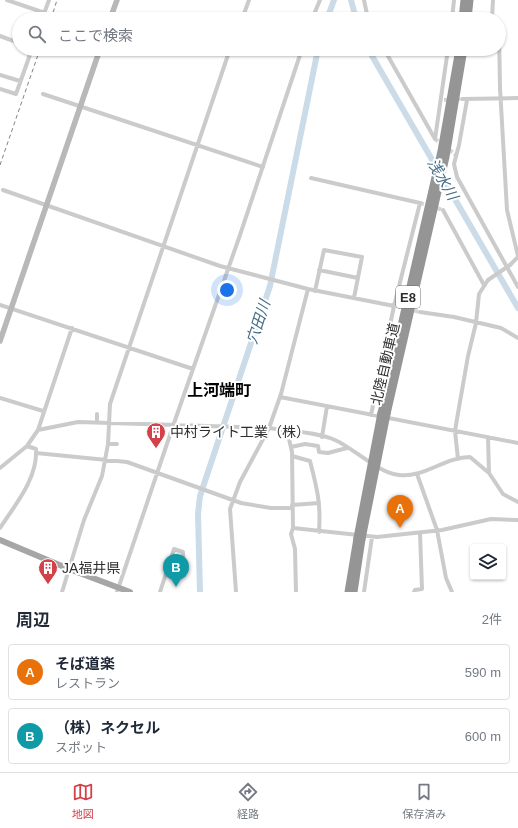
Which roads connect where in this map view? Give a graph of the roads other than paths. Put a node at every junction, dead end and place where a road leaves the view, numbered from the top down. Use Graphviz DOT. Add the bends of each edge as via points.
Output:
graph roads {
  1 [pos="8,0"];
  2 [pos="49,0"];
  3 [pos="117,0"];
  4 [pos="249,0"];
  5 [pos="320,0"];
  6 [pos="364,0"];
  7 [pos="454,0"];
  8 [pos="464,0"];
  9 [pos="470,0"];
  10 [pos="493,0"];
  11 [pos="42,12"];
  12 [pos="45,12"];
  13 [pos="113,12"];
  14 [pos="245,12"];
  15 [pos="316,12"];
  16 [pos="367,12"];
  17 [pos="453,12"];
  18 [pos="463,12"];
  19 [pos="469,12"];
  20 [pos="492,12"];
  21 [pos="0,36"];
  22 [pos="12,40"];
  23 [pos="29,56"];
  24 [pos="98,56"];
  25 [pos="228,56"];
  26 [pos="300,56"];
  27 [pos="388,56"];
  28 [pos="447,56"];
  29 [pos="457,56"];
  30 [pos="463,56"];
  31 [pos="499,56"];
  32 [pos="0,75"];
  33 [pos="20,81"];
  34 [pos="0,89"];
  35 [pos="43,94"];
  36 [pos="500,98"];
  37 [pos="518,98"];
  38 [pos="80,106"];
  39 [pos="198,146"];
  40 [pos="443,154"];
  41 [pos="263,168"];
  42 [pos="311,178"];
  43 [pos="4,190"];
  44 [pos="46,204"];
  45 [pos="443,210"];
  46 [pos="163,246"];
  47 [pos="518,256"];
  48 [pos="229,268"];
  49 [pos="319,270"];
  50 [pos="358,278"];
  51 [pos="484,285"];
  52 [pos="518,287"];
  53 [pos="308,289"];
  54 [pos="315,291"];
  55 [pos="354,298"];
  56 [pos="0,305"];
  57 [pos="392,305"];
  58 [pos="11,309"];
  59 [pos="420,312"];
  60 [pos="476,323"];
  61 [pos="72,328"];
  62 [pos="518,338"];
  63 [pos="0,341"];
  64 [pos="128,347"];
  65 [pos="193,369"];
  66 [pos="280,397"];
  67 [pos="0,398"];
  68 [pos="327,406"];
  69 [pos="43,411"];
  70 [pos="97,414"];
  71 [pos="371,414"];
  72 [pos="384,414"];
  73 [pos="97,422"];
  74 [pos="110,423"];
  75 [pos="173,426"];
  76 [pos="269,428"];
  77 [pos="38,430"];
  78 [pos="287,430"];
  79 [pos="455,431"];
  80 [pos="322,437"];
  81 [pos="488,437"];
  82 [pos="518,443"];
  83 [pos="108,444"];
  84 [pos="117,444"];
  85 [pos="27,446"];
  86 [pos="291,447"];
  87 [pos="347,448"];
  88 [pos="36,453"];
  89 [pos="292,456"];
  90 [pos="458,459"];
  91 [pos="106,460"];
  92 [pos="0,468"];
  93 [pos="158,472"];
  94 [pos="489,473"];
  95 [pos="417,474"];
  96 [pos="232,500"];
  97 [pos="518,502"];
  98 [pos="319,503"];
  99 [pos="292,506"];
  100 [pos="518,520"];
  101 [pos="0,528"];
  102 [pos="293,528"];
  103 [pos="437,530"];
  104 [pos="319,532"];
  105 [pos="420,533"];
  106 [pos="372,537"];
  107 [pos="359,538"];
  108 [pos="0,540"];
  109 [pos="69,570"];
  110 [pos="167,570"];
  111 [pos="118,590"];
  112 [pos="62,592"];
  113 [pos="130,592"];
  114 [pos="160,592"];
  115 [pos="236,592"];
  116 [pos="296,592"];
  117 [pos="348,592"];
  118 [pos="354,592"];
  119 [pos="364,592"];
  120 [pos="414,592"];
  121 [pos="452,592"];
  1 -- 11 [label="street"];
  2 -- 12 [label="street"];
  3 -- 13 [label="street"];
  4 -- 14 [label="street"];
  5 -- 15 [label="street"];
  6 -- 16 [label="street"];
  7 -- 17 [label="street"];
  8 -- 18 [label="highway"];
  9 -- 19 [label="highway"];
  10 -- 20 [label="street"];
  21 -- 22 [label="street"];
  23 -- 33 [label="street"];
  24 -- 38 [label="street"];
  25 -- 39 [label="street"];
  26 -- 41 [label="street"];
  27 -- 28 [label="street" via="435,140"];
  29 -- 40 [label="highway, 北陸自動車道 / E8"];
  30 -- 40 [label="highway, 北陸自動車道 / E8"];
  31 -- 36 [label="street"];
  32 -- 33 [label="street"];
  33 -- 34 [label="street" via="16,94"];
  35 -- 38 [label="street"];
  36 -- 37 [label="street"];
  36 -- 47 [label="street" via="507,210"];
  36 -- 52 [label="street" via="465,100 454,164 456,177"];
  38 -- 39 [label="street"];
  38 -- 44 [label="street"];
  39 -- 41 [label="street"];
  39 -- 46 [label="street"];
  40 -- 72 [label="highway, 北陸自動車道 / E8" via="434,182"];
  40 -- 72 [label="highway, 北陸自動車道 / E8" via="439,189"];
  41 -- 48 [label="street"];
  42 -- 57 [label="street" via="420,203"];
  43 -- 44 [label="street"];
  44 -- 46 [label="street"];
  44 -- 58 [label="street"];
  45 -- 51 [label="street"];
  46 -- 48 [label="street"];
  46 -- 64 [label="street"];
  47 -- 51 [label="street, bridge"];
  48 -- 53 [label="street"];
  48 -- 65 [label="street"];
  49 -- 50 [label="street"];
  49 -- 50 [label="street" via="324,250 362,257"];
  49 -- 54 [label="street"];
  50 -- 55 [label="street"];
  51 -- 60 [label="street" via="479,294"];
  53 -- 54 [label="street"];
  53 -- 66 [label="street"];
  54 -- 55 [label="street"];
  55 -- 57 [label="street"];
  56 -- 58 [label="street"];
  57 -- 71 [label="street"];
  58 -- 61 [label="street"];
  58 -- 63 [label="street"];
  59 -- 60 [label="street"];
  60 -- 62 [label="street" via="501,328"];
  60 -- 79 [label="street"];
  61 -- 64 [label="street"];
  61 -- 69 [label="street"];
  64 -- 65 [label="street"];
  64 -- 74 [label="street" via="110,404"];
  65 -- 75 [label="street"];
  66 -- 68 [label="street"];
  66 -- 76 [label="street"];
  67 -- 69 [label="street"];
  68 -- 71 [label="street"];
  68 -- 80 [label="street"];
  69 -- 77 [label="street"];
  70 -- 73 [label="street"];
  71 -- 79 [label="street"];
  72 -- 107 [label="highway, 北陸自動車道 / E8, bridge"];
  73 -- 74 [label="street"];
  73 -- 77 [label="street" via="78,422"];
  74 -- 75 [label="street"];
  74 -- 83 [label="street"];
  75 -- 76 [label="street"];
  75 -- 93 [label="street"];
  76 -- 78 [label="street"];
  76 -- 96 [label="street"];
  77 -- 85 [label="street"];
  78 -- 80 [label="street"];
  78 -- 86 [label="street"];
  79 -- 81 [label="street"];
  79 -- 90 [label="street"];
  80 -- 87 [label="street" via="334,440"];
  81 -- 82 [label="street"];
  81 -- 94 [label="street"];
  83 -- 84 [label="street"];
  83 -- 91 [label="street"];
  85 -- 88 [label="street" via="36,449"];
  85 -- 92 [label="street"];
  86 -- 87 [label="street" via="305,444 318,446 319,452 328,453"];
  86 -- 89 [label="street"];
  87 -- 95 [label="street" via="393,474"];
  88 -- 91 [label="street"];
  88 -- 101 [label="street" via="26,486"];
  89 -- 98 [label="street" via="310,461 317,483"];
  89 -- 99 [label="street"];
  90 -- 94 [label="street" via="470,457"];
  90 -- 95 [label="street"];
  91 -- 93 [label="street" via="133,464"];
  91 -- 109 [label="street"];
  93 -- 96 [label="street"];
  93 -- 111 [label="street"];
  94 -- 97 [label="street" via="503,494"];
  95 -- 103 [label="street"];
  96 -- 99 [label="street" via="271,508"];
  96 -- 115 [label="street" via="230,517"];
  98 -- 99 [label="street"];
  98 -- 104 [label="street"];
  99 -- 102 [label="street"];
  100 -- 103 [label="street" via="490,519"];
  102 -- 104 [label="street"];
  102 -- 116 [label="street" via="291,534 296,548"];
  103 -- 105 [label="street"];
  103 -- 121 [label="street" via="446,578"];
  104 -- 106 [label="street"];
  105 -- 106 [label="street"];
  105 -- 120 [label="street" via="422,589"];
  106 -- 119 [label="street"];
  107 -- 117 [label="highway, 北陸自動車道 / E8"];
  107 -- 118 [label="highway, 北陸自動車道 / E8"];
  108 -- 109 [label="main road"];
  109 -- 111 [label="main road"];
  109 -- 112 [label="street"];
  110 -- 110 [label="street" via="174,549 183,552 184,575"];
  110 -- 114 [label="street"];
  111 -- 113 [label="main road"];
}
